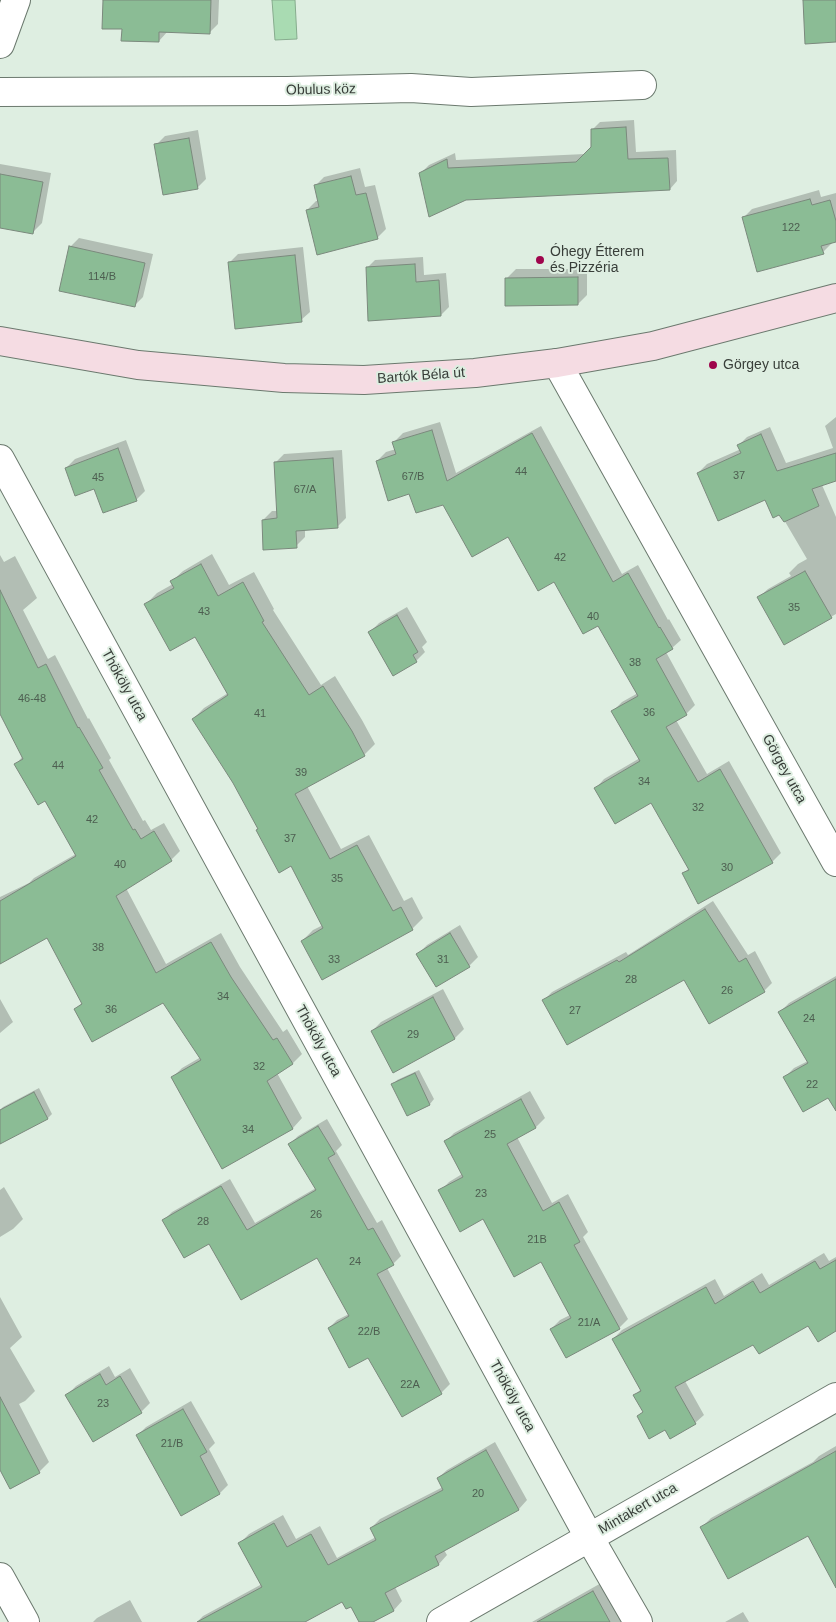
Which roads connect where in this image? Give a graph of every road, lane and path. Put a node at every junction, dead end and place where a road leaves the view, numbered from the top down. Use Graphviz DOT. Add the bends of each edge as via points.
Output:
graph roads {
  1 [pos="16,0"];
  2 [pos="0,44"];
  3 [pos="642,84"];
  4 [pos="0,92"];
  5 [pos="836,298"];
  6 [pos="0,341"];
  7 [pos="557,363"];
  8 [pos="0,459"];
  9 [pos="836,862"];
  10 [pos="836,1397"];
  11 [pos="589,1537"];
  12 [pos="0,1577"];
  13 [pos="25,1622"];
  14 [pos="441,1622"];
  15 [pos="638,1622"];
  1 -- 2 [label="street"];
  3 -- 4 [label="street, Obulus köz" via="471,92 411,88"];
  5 -- 7 [label="street, Bartók Béla út" via="653,346"];
  6 -- 7 [label="street, Bartók Béla út" via="138,365 284,378 364,380 475,373"];
  7 -- 9 [label="street, Görgey utca"];
  8 -- 11 [label="street, Thököly utca"];
  10 -- 11 [label="street, Mintakert utca"];
  11 -- 14 [label="street, Mintakert utca"];
  11 -- 15 [label="street, Thököly utca"];
  12 -- 13 [label="street"];
}
